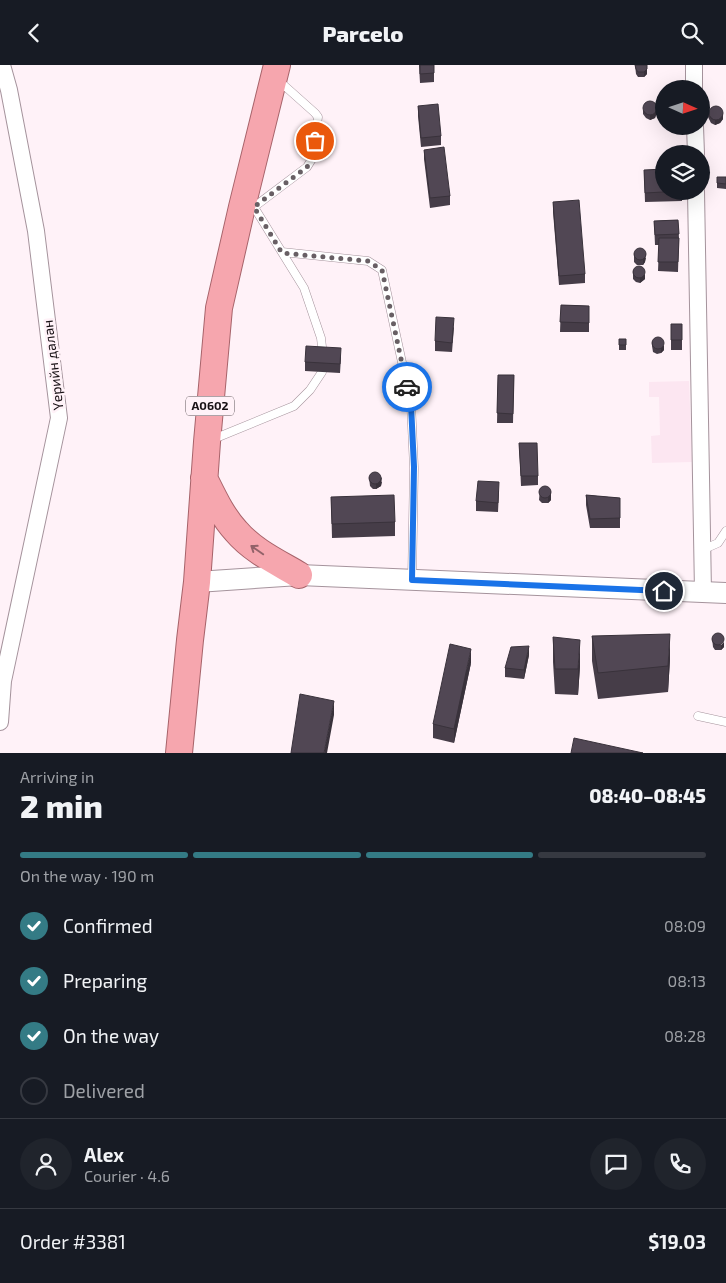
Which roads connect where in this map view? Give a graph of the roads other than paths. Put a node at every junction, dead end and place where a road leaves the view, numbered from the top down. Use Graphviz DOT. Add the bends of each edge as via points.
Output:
graph roads {
  1 [pos="2,65"];
  2 [pos="694,65"];
  3 [pos="276,71"];
  4 [pos="694,80"];
  5 [pos="696,200"];
  6 [pos="248,207"];
  7 [pos="282,253"];
  8 [pos="323,356"];
  9 [pos="322,372"];
  10 [pos="207,442"];
  11 [pos="204,478"];
  12 [pos="726,531"];
  13 [pos="702,550"];
  14 [pos="299,575"];
  15 [pos="412,580"];
  16 [pos="197,582"];
  17 [pos="703,593"];
  18 [pos="726,593"];
  19 [pos="698,717"];
  20 [pos="0,722"];
  21 [pos="726,722"];
  22 [pos="179,753"];
  1 -- 20 [label="street, Үерийн далан" via="36,231 59,418 3,681"];
  2 -- 4 [label="street"];
  3 -- 6 [label="highway, A0602"];
  3 -- 6 [label="lane" via="318,117 314,150 307,167"];
  5 -- 13 [label="street"];
  6 -- 7 [label="lane"];
  6 -- 10 [label="highway, A0602" via="219,308"];
  7 -- 8 [label="lane" via="304,288 322,338"];
  7 -- 15 [label="lane" via="368,261 382,270 411,405 414,467"];
  9 -- 10 [label="lane" via="294,406"];
  10 -- 11 [label="highway, A0602"];
  14 -- 11 [label="highway, one-way" via="254,548 235,531"];
  11 -- 16 [label="highway, A0602"];
  12 -- 13 [label="lane" via="718,543"];
  13 -- 17 [label="street"];
  14 -- 15 [label="street"];
  14 -- 16 [label="street"];
  15 -- 17 [label="street"];
  16 -- 22 [label="highway, A0602"];
  17 -- 18 [label="street"];
  19 -- 21 [label="lane"];
}
